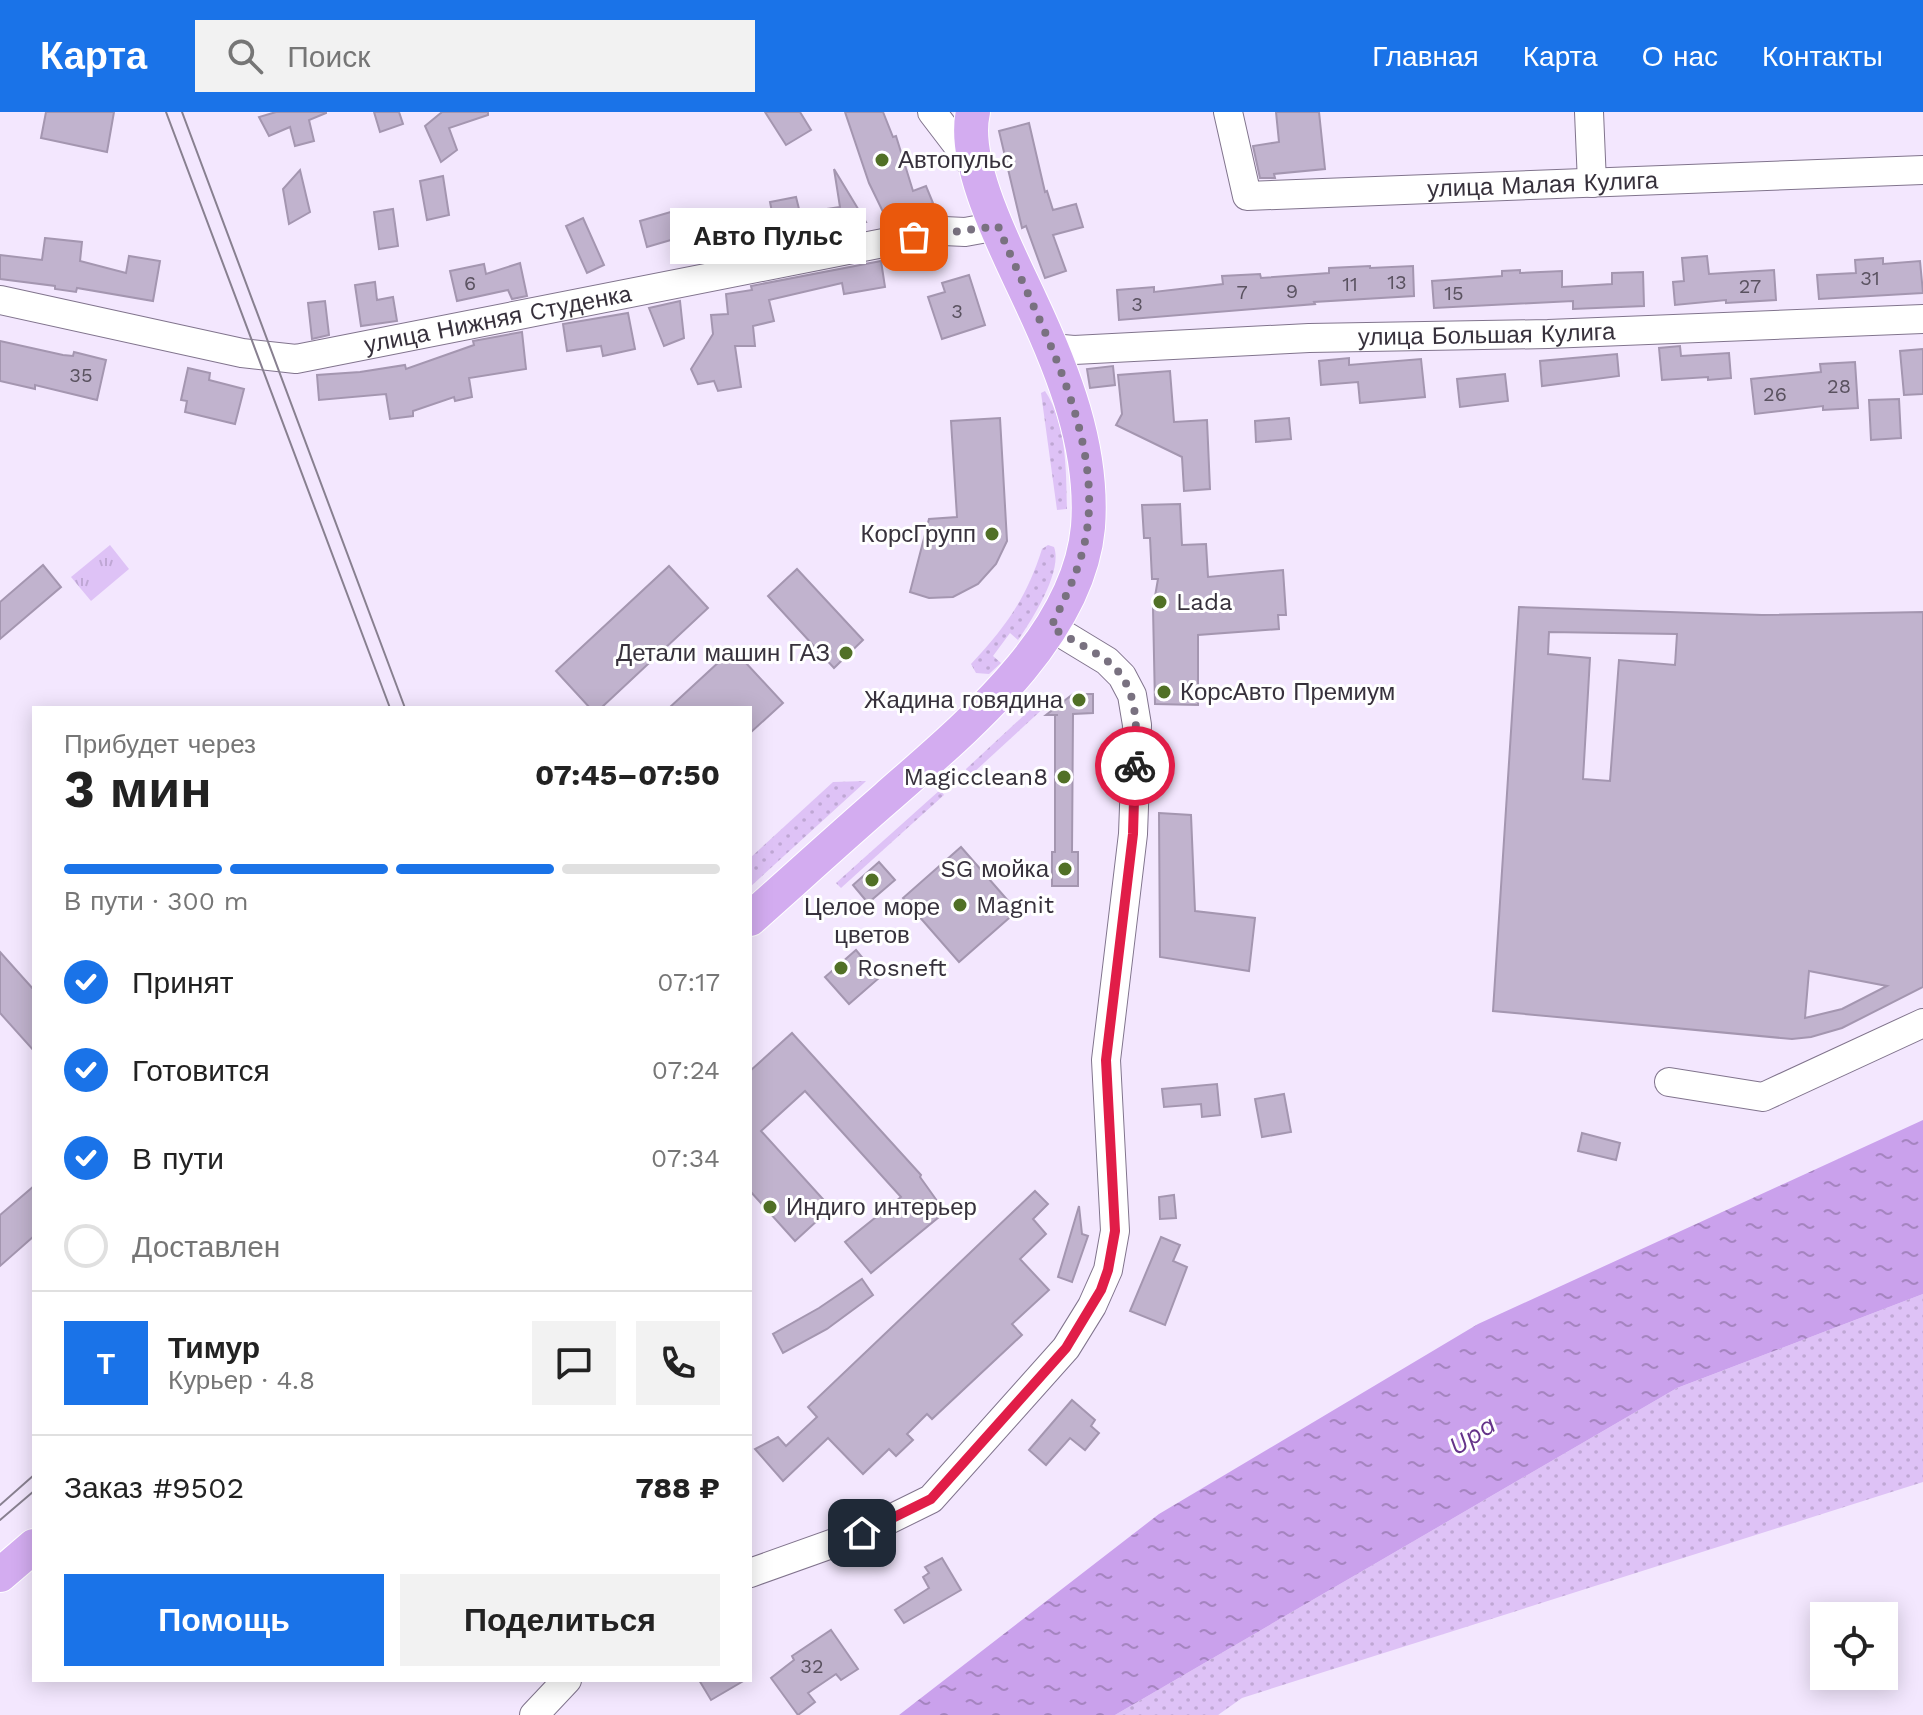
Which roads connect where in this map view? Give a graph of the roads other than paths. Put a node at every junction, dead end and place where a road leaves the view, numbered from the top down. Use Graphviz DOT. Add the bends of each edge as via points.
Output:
graph roads {
  1 [pos="932,112"];
  2 [pos="973,112"];
  3 [pos="1228,112"];
  4 [pos="1589,112"];
  5 [pos="974,167"];
  6 [pos="1923,170"];
  7 [pos="1592,183"];
  8 [pos="998,226"];
  9 [pos="0,300"];
  10 [pos="1923,319"];
  11 [pos="1051,348"];
  12 [pos="1051,627"];
  13 [pos="752,917"];
  14 [pos="1923,1023"];
  15 [pos="1669,1082"];
  16 [pos="32,1548"];
  17 [pos="752,1572"];
  18 [pos="0,1575"];
  19 [pos="565,1682"];
  20 [pos="534,1715"];
  1 -- 5 [label="street"];
  2 -- 5 [label="main road"];
  3 -- 7 [label="street, улица Малая Кулига" via="1247,196"];
  4 -- 7 [label="street"];
  5 -- 8 [label="main road"];
  6 -- 7 [label="street, улица Малая Кулига"];
  8 -- 9 [label="street, улица Нижняя Cтуденкa" via="944,231 296,359 242,353"];
  8 -- 11 [label="main road"];
  10 -- 11 [label="street, улица Большая Кулига"];
  11 -- 12 [label="main road" via="1072,403 1088,483 1088,529 1075,578"];
  12 -- 13 [label="main road" via="985,708"];
  12 -- 17 [label="street" via="1122,676 1132,695 1137,725 1133,834 1106,1060 1115,1231 1108,1270 1066,1348 931,1499 862,1533"];
  14 -- 15 [label="street" via="1763,1097"];
  16 -- 18 [label="main road"];
  19 -- 20 [label="street"];
}
